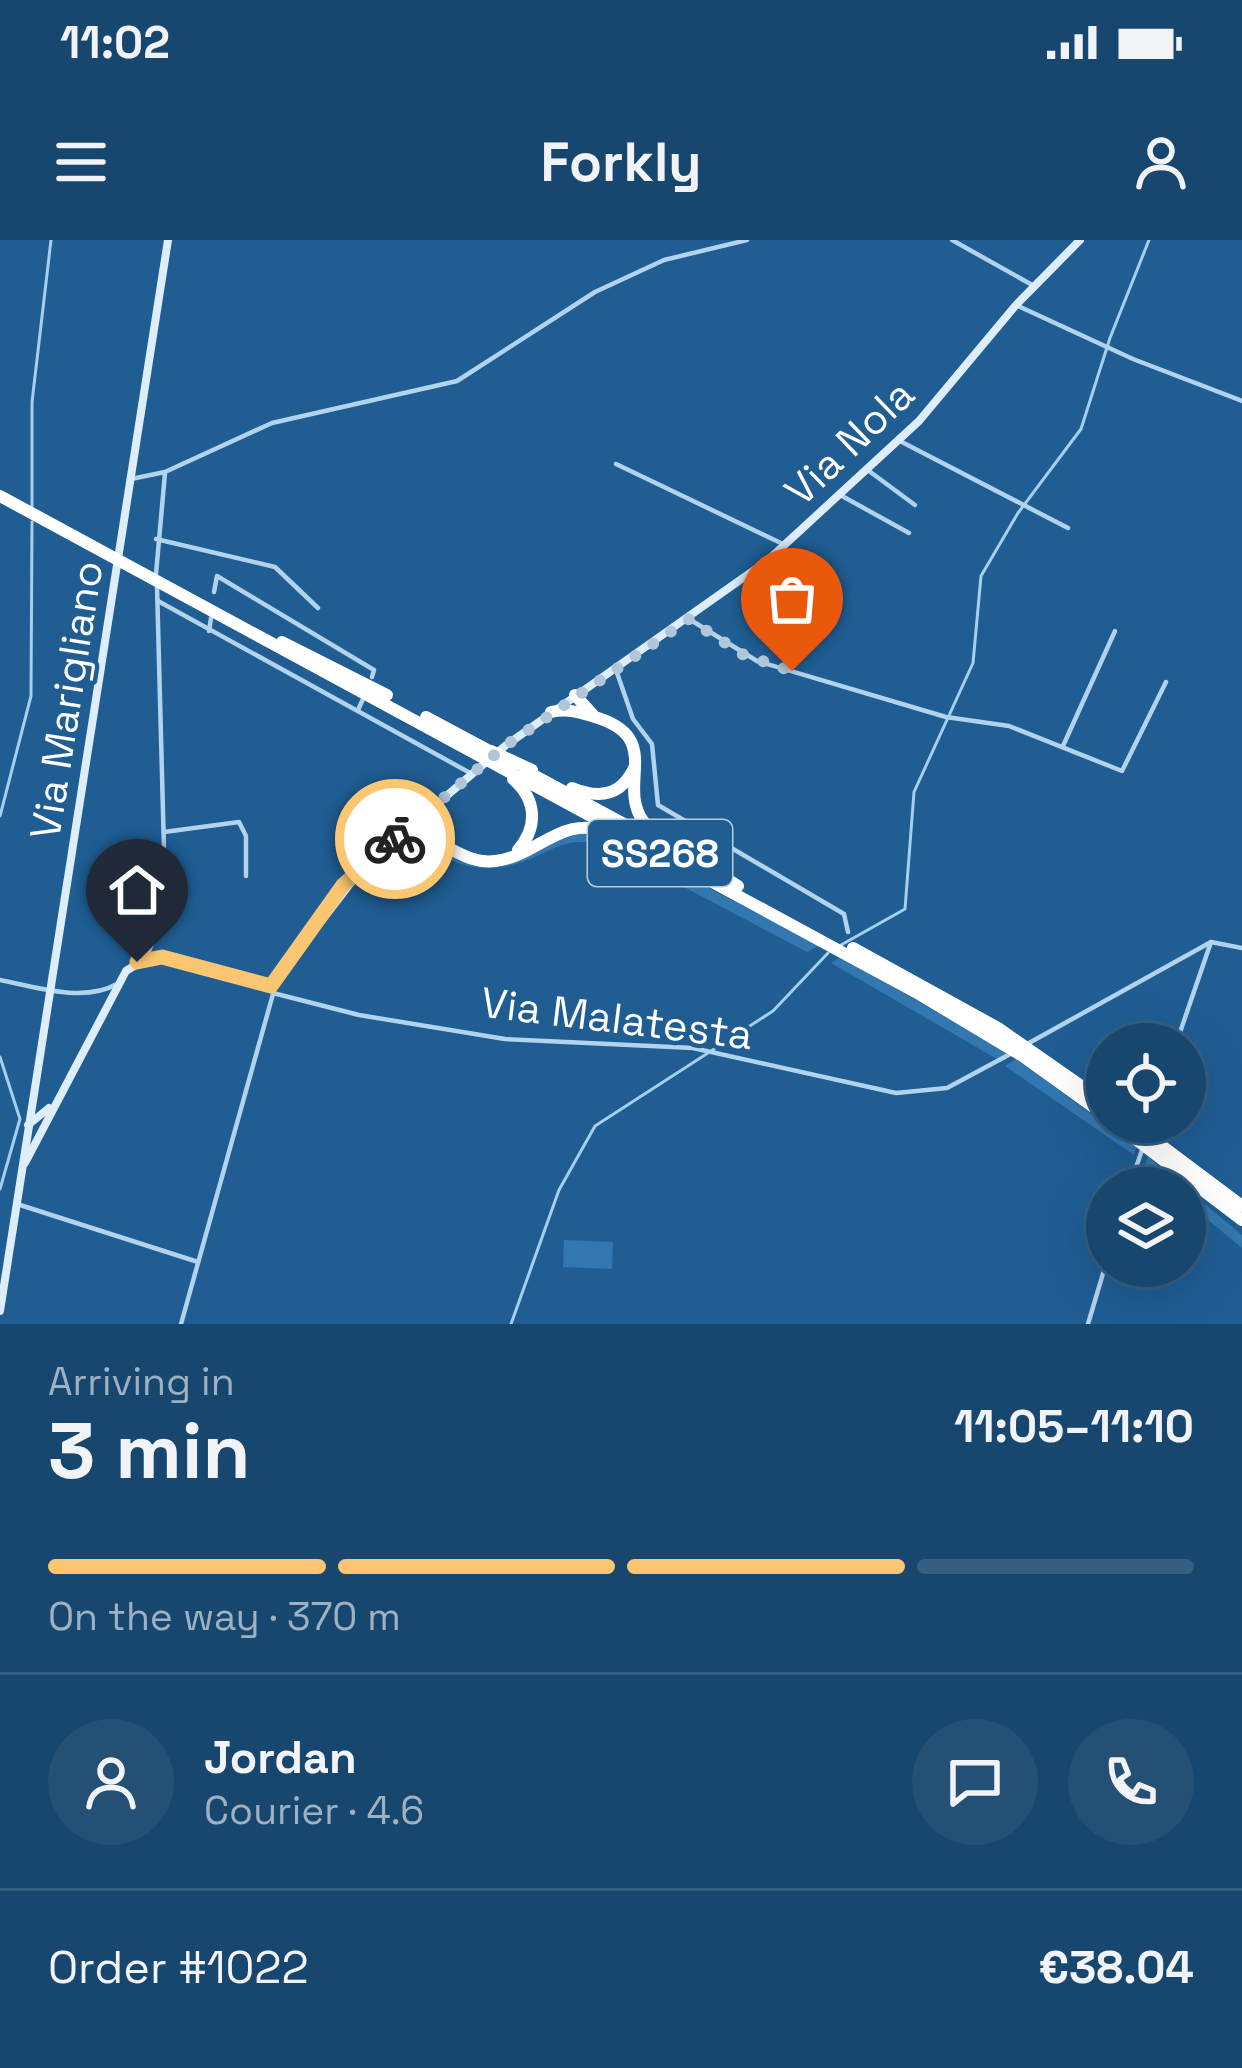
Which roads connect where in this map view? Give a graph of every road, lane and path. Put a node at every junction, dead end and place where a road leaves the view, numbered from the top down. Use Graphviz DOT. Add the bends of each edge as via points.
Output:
graph roads {
  1 [pos="167,240"];
  2 [pos="747,240"];
  3 [pos="952,240"];
  4 [pos="1080,240"];
  5 [pos="1034,286"];
  6 [pos="1016,305"];
  7 [pos="1242,400"];
  8 [pos="898,440"];
  9 [pos="616,464"];
  10 [pos="867,465"];
  11 [pos="165,472"];
  12 [pos="131,479"];
  13 [pos="837,494"];
  14 [pos="0,496"];
  15 [pos="916,505"];
  16 [pos="1067,528"];
  17 [pos="909,533"];
  18 [pos="156,538"];
  19 [pos="785,545"];
  20 [pos="214,592"];
  21 [pos="158,602"];
  22 [pos="318,608"];
  23 [pos="209,613"];
  24 [pos="689,619"];
  25 [pos="209,631"];
  26 [pos="1115,631"];
  27 [pos="615,667"];
  28 [pos="372,677"];
  29 [pos="1166,682"];
  30 [pos="362,699"];
  31 [pos="578,699"];
  32 [pos="358,710"];
  33 [pos="551,712"];
  34 [pos="1063,746"];
  35 [pos="475,751"];
  36 [pos="636,761"];
  37 [pos="501,763"];
  38 [pos="472,774"];
  39 [pos="435,804"];
  40 [pos="418,820"];
  41 [pos="681,823"];
  42 [pos="164,832"];
  43 [pos="432,834"];
  44 [pos="397,838"];
  45 [pos="676,838"];
  46 [pos="513,855"];
  47 [pos="667,862"];
  48 [pos="246,875"];
  49 [pos="656,877"];
  50 [pos="738,886"];
  51 [pos="848,932"];
  52 [pos="826,938"];
  53 [pos="1210,942"];
  54 [pos="1242,948"];
  55 [pos="145,959"];
  56 [pos="0,980"];
  57 [pos="118,983"];
  58 [pos="50,989"];
  59 [pos="272,990"];
  60 [pos="1182,1023"];
  61 [pos="1026,1052"];
  62 [pos="1086,1091"];
  63 [pos="1086,1100"];
  64 [pos="31,1104"];
  65 [pos="53,1104"];
  66 [pos="28,1127"];
  67 [pos="45,1127"];
  68 [pos="1150,1143"];
  69 [pos="1153,1147"];
  70 [pos="26,1163"];
  71 [pos="1174,1167"];
  72 [pos="1206,1194"];
  73 [pos="1206,1198"];
  74 [pos="17,1204"];
  75 [pos="1242,1206"];
  76 [pos="1242,1220"];
  77 [pos="1242,1231"];
  78 [pos="198,1262"];
  79 [pos="1099,1287"];
  80 [pos="0,1311"];
  81 [pos="181,1324"];
  82 [pos="1088,1324"];
  1 -- 12 [label="street, Via Marigliano"];
  2 -- 11 [label="street" via="664,260 610,284 457,381 272,423"];
  3 -- 5 [label="street"];
  4 -- 5 [label="street, Via Nola"];
  5 -- 6 [label="street, Via Nola"];
  6 -- 7 [label="street"];
  6 -- 8 [label="street, Via Nola"];
  8 -- 10 [label="street, Via Nola"];
  8 -- 16 [label="street"];
  9 -- 19 [label="street"];
  10 -- 13 [label="street, Via Nola"];
  10 -- 15 [label="street" via="874,479"];
  11 -- 12 [label="street"];
  11 -- 18 [label="street"];
  12 -- 58 [label="street, Via Marigliano"];
  13 -- 17 [label="street"];
  13 -- 19 [label="street, Via Nola"];
  14 -- 23 [label="highway, SS268"];
  18 -- 21 [label="street"];
  18 -- 22 [label="street" via="275,567"];
  19 -- 24 [label="street, Via Nola"];
  20 -- 28 [label="street" via="217,576 362,662"];
  21 -- 25 [label="street"];
  21 -- 42 [label="street"];
  23 -- 25 [label="street"];
  23 -- 35 [label="highway, SS268"];
  23 -- 35 [label="highway, SS268" via="329,664"];
  24 -- 27 [label="street, Via Nola"];
  24 -- 34 [label="street" via="758,661"];
  25 -- 32 [label="street"];
  26 -- 34 [label="street"];
  27 -- 31 [label="street, Via Nola"];
  27 -- 41 [label="street" via="633,719 652,744 658,806"];
  29 -- 34 [label="street" via="1124,770"];
  30 -- 32 [label="street"];
  31 -- 33 [label="highway, SS268"];
  31 -- 36 [label="highway, SS268" via="625,733"];
  32 -- 38 [label="street"];
  33 -- 38 [label="street"];
  35 -- 37 [label="highway, SS268"];
  36 -- 37 [label="highway, SS268" via="621,788 598,796"];
  36 -- 50 [label="highway, SS268" via="642,820"];
  37 -- 46 [label="highway, SS268" via="533,810 527,840"];
  37 -- 47 [label="highway, SS268"];
  37 -- 50 [label="highway, SS268"];
  38 -- 39 [label="street"];
  39 -- 40 [label="street"];
  39 -- 43 [label="highway"];
  40 -- 43 [label="highway"];
  40 -- 44 [label="street"];
  41 -- 45 [label="street"];
  41 -- 51 [label="street" via="844,914"];
  42 -- 48 [label="street" via="238,822"];
  42 -- 55 [label="street" via="164,909"];
  43 -- 44 [label="highway"];
  43 -- 46 [label="highway" via="483,862"];
  44 -- 59 [label="street" via="343,885"];
  46 -- 47 [label="highway, SS268" via="555,832 586,827"];
  47 -- 49 [label="street"];
  47 -- 52 [label="highway, SS268"];
  50 -- 52 [label="highway, SS268"];
  52 -- 61 [label="highway, SS268"];
  53 -- 54 [label="street"];
  53 -- 59 [label="street, Via Malatesta" via="954,1085 920,1095 828,1082 701,1049 505,1040 358,1015"];
  53 -- 60 [label="street"];
  55 -- 57 [label="street"];
  55 -- 59 [label="street" via="176,960"];
  56 -- 58 [label="street"];
  57 -- 58 [label="street" via="107,990"];
  57 -- 65 [label="street"];
  58 -- 64 [label="street, Via Marigliano"];
  59 -- 78 [label="street"];
  61 -- 62 [label="highway, SS268"];
  61 -- 63 [label="highway, SS268"];
  64 -- 65 [label="street"];
  64 -- 66 [label="street, Via Marigliano"];
  65 -- 66 [label="street"];
  65 -- 67 [label="street"];
  66 -- 67 [label="street"];
  66 -- 70 [label="street, Via Marigliano"];
  67 -- 70 [label="street"];
  68 -- 69 [label="highway, SS268"];
  69 -- 71 [label="highway, SS268"];
  69 -- 75 [label="highway, SS268"];
  70 -- 74 [label="street, Via Marigliano"];
  72 -- 76 [label="highway, SS268"];
  73 -- 77 [label="highway"];
  74 -- 78 [label="street"];
  74 -- 80 [label="street, Via Marigliano"];
  78 -- 81 [label="street"];
  79 -- 82 [label="street"];
}
